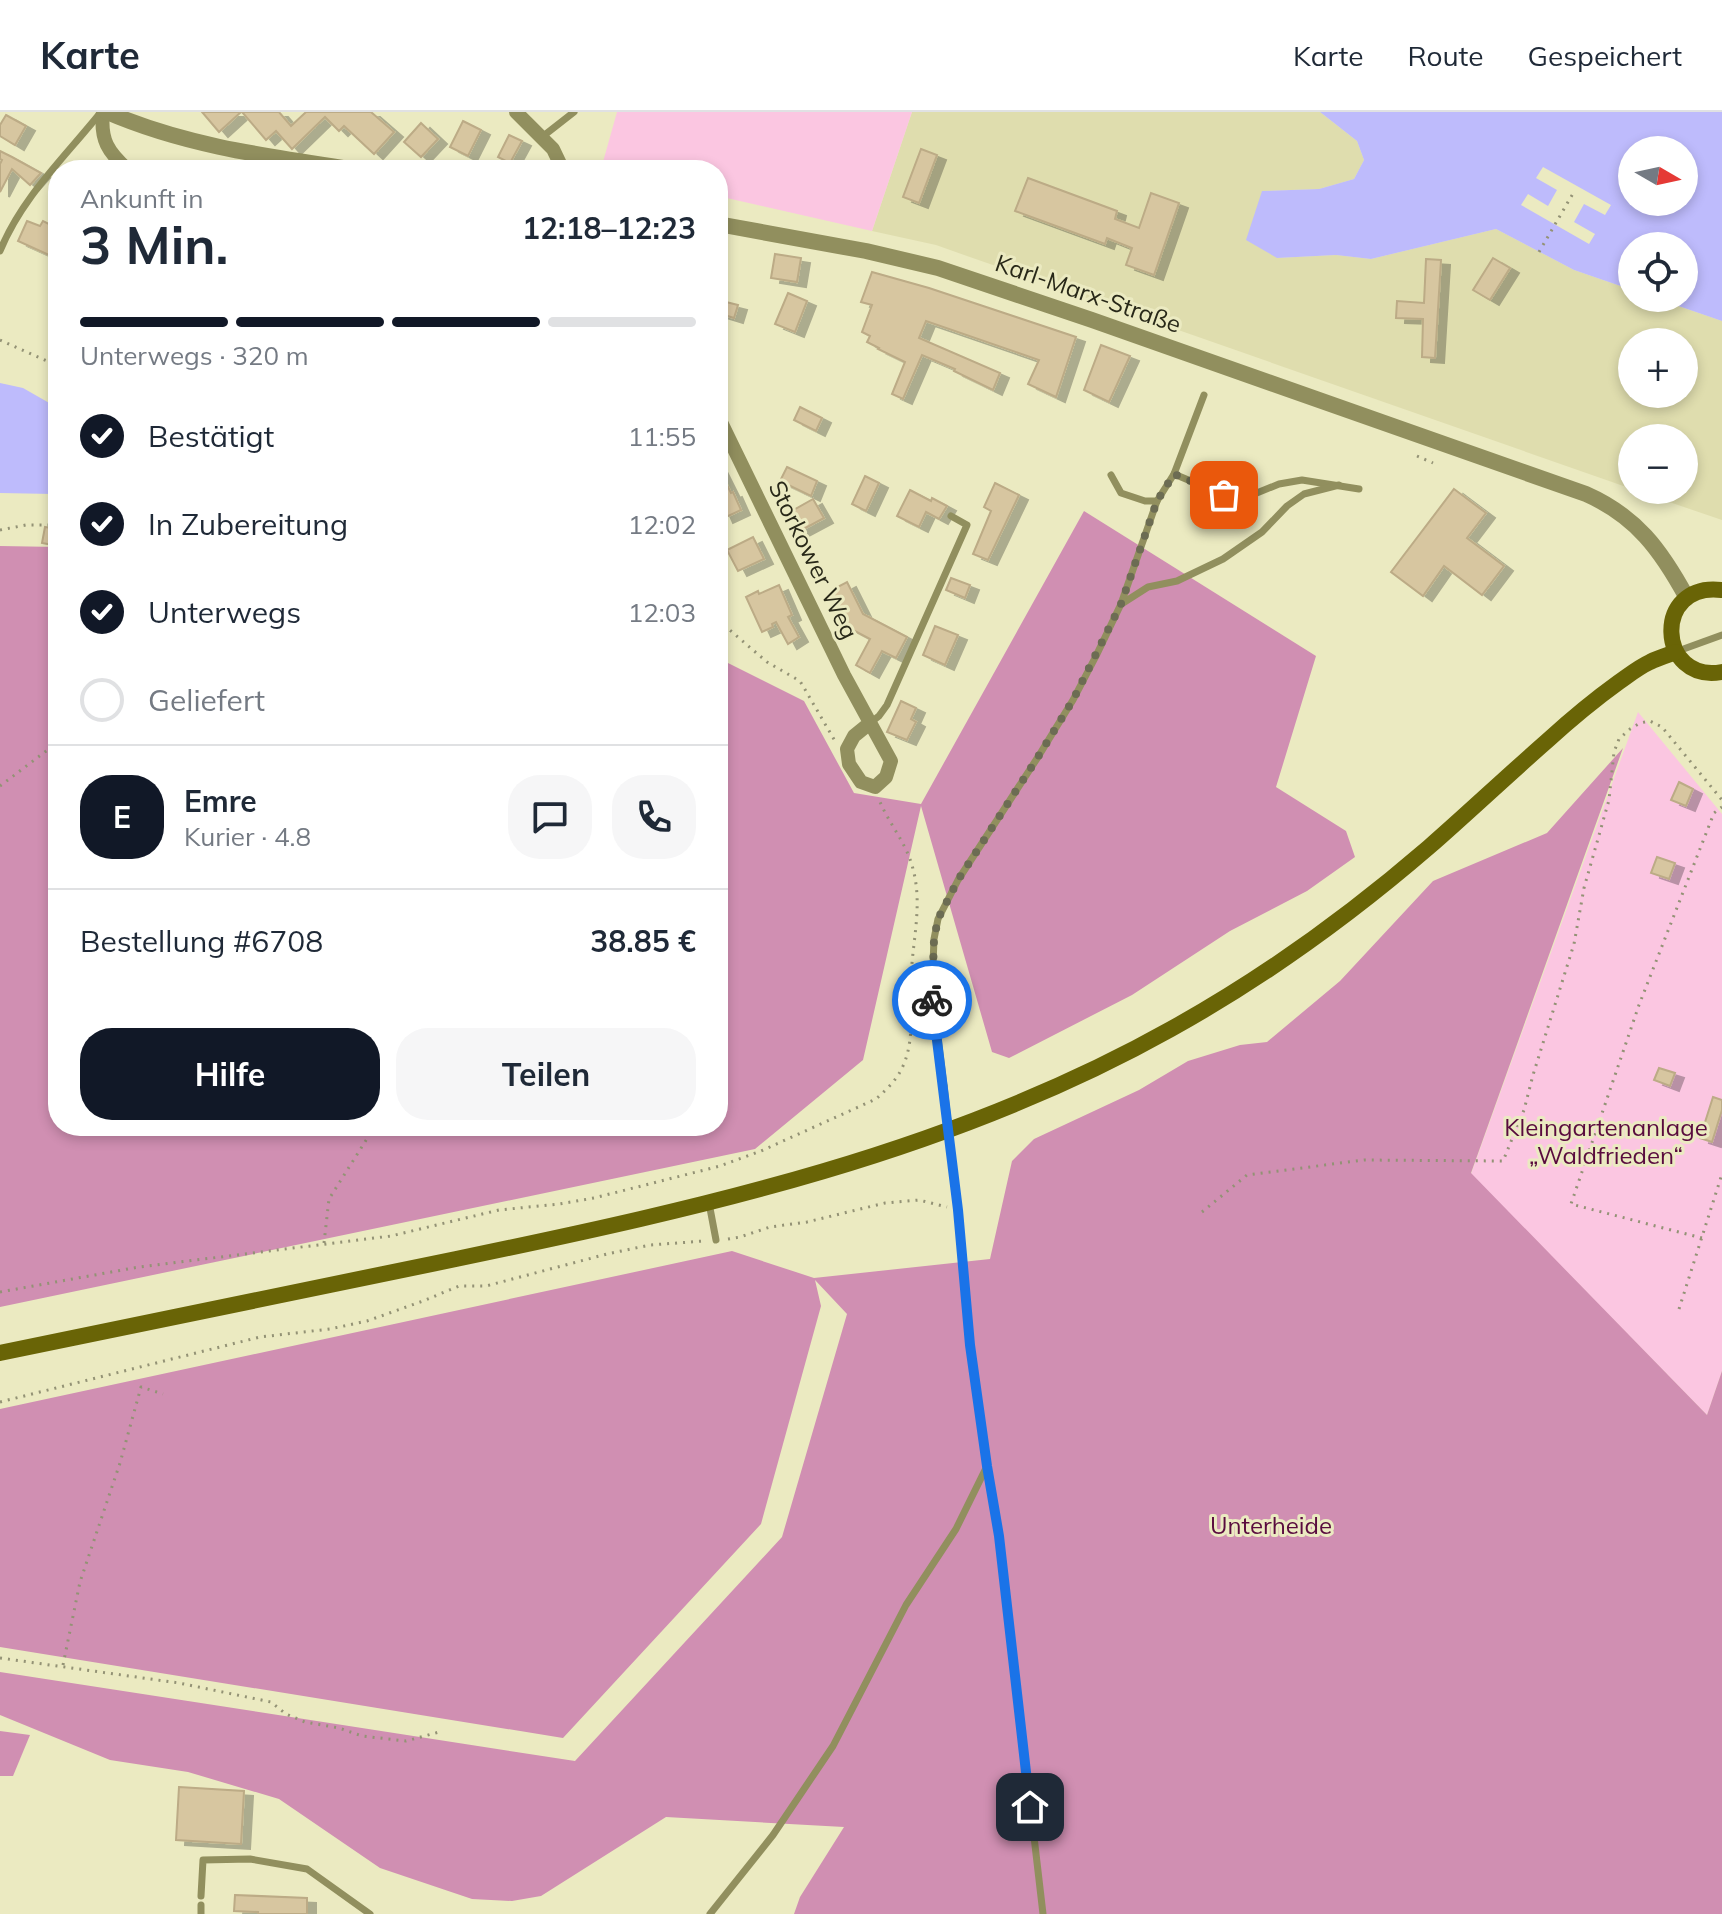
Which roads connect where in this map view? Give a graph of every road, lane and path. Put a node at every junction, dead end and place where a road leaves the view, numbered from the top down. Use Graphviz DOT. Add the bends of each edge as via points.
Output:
graph roads {
  1 [pos="104,112"];
  2 [pos="516,112"];
  3 [pos="574,112"];
  4 [pos="542,137"];
  5 [pos="60,160"];
  6 [pos="117,160"];
  7 [pos="290,160"];
  8 [pos="558,160"];
  9 [pos="48,174"];
  10 [pos="1575,190"];
  11 [pos="728,226"];
  12 [pos="0,251"];
  13 [pos="1539,252"];
  14 [pos="0,340"];
  15 [pos="48,362"];
  16 [pos="1204,395"];
  17 [pos="728,437"];
  18 [pos="1417,456"];
  19 [pos="1433,463"];
  20 [pos="1174,474"];
  21 [pos="1111,475"];
  22 [pos="1339,485"];
  23 [pos="1359,489"];
  24 [pos="1157,501"];
  25 [pos="951,516"];
  26 [pos="48,525"];
  27 [pos="0,530"];
  28 [pos="1722,590"];
  29 [pos="1687,598"];
  30 [pos="1121,604"];
  31 [pos="728,630"];
  32 [pos="1722,635"];
  33 [pos="1676,652"];
  34 [pos="1722,672"];
  35 [pos="870,723"];
  36 [pos="847,749"];
  37 [pos="48,750"];
  38 [pos="0,786"];
  39 [pos="1722,800"];
  40 [pos="882,807"];
  41 [pos="1722,807"];
  42 [pos="369,1136"];
  43 [pos="1722,1174"];
  44 [pos="709,1203"];
  45 [pos="958,1210"];
  46 [pos="1202,1212"];
  47 [pos="1702,1238"];
  48 [pos="716,1240"];
  49 [pos="324,1243"];
  50 [pos="0,1292"];
  51 [pos="1679,1309"];
  52 [pos="0,1353"];
  53 [pos="163,1394"];
  54 [pos="0,1402"];
  55 [pos="987,1466"];
  56 [pos="0,1658"];
  57 [pos="63,1665"];
  58 [pos="443,1731"];
  59 [pos="201,1896"];
  60 [pos="370,1914"];
  61 [pos="710,1914"];
  62 [pos="1043,1914"];
  1 -- 5 [label="lane"];
  1 -- 6 [label="street" via="101,126"];
  1 -- 7 [label="street" via="203,144"];
  2 -- 4 [label="street"];
  3 -- 4 [label="lane"];
  4 -- 8 [label="street"];
  9 -- 12 [label="lane" via="20,211"];
  10 -- 13 [label="path"];
  11 -- 29 [label="street, Karl-Marx-Straße" via="938,268 1586,494 1639,528"];
  14 -- 15 [label="path"];
  16 -- 20 [label="lane"];
  17 -- 35 [label="street, Storkower Weg"];
  18 -- 19 [label="path"];
  20 -- 22 [label="lane" via="1224,495 1247,497 1302,480"];
  20 -- 24 [label="lane"];
  21 -- 24 [label="lane" via="1121,493"];
  22 -- 23 [label="lane"];
  22 -- 30 [label="lane" via="1304,494 1223,559 1177,581 1148,587"];
  24 -- 30 [label="lane"];
  25 -- 35 [label="lane" via="967,525 887,705"];
  26 -- 27 [label="path"];
  28 -- 29 [label="main road"];
  29 -- 33 [label="main road" via="1673,617"];
  30 -- 45 [label="lane, bridge" via="1073,700 938,919 932,990"];
  31 -- 36 [label="path" via="800,681 835,741"];
  32 -- 33 [label="lane"];
  33 -- 34 [label="main road" via="1697,670"];
  33 -- 44 [label="main road" via="1644,664 1572,718 1341,919 1173,1028 1063,1085 968,1124 854,1164"];
  35 -- 36 [label="street"];
  35 -- 36 [label="street, Storkower Weg" via="891,761 886,777 875,787 861,782 849,764"];
  37 -- 38 [label="path"];
  39 -- 46 [label="path" via="1662,727 1640,723 1619,739 1574,944 1524,1110 1503,1161 1364,1160 1247,1175"];
  40 -- 49 [label="path" via="912,864 918,901 910,1035 903,1065 876,1099 720,1166 594,1198 499,1210 391,1236"];
  41 -- 47 [label="path" via="1714,813 1645,991 1571,1204"];
  42 -- 49 [label="path" via="329,1199"];
  43 -- 47 [label="path"];
  44 -- 48 [label="lane"];
  44 -- 52 [label="main road"];
  45 -- 48 [label="path" via="919,1200 885,1203"];
  45 -- 55 [label="lane"];
  47 -- 51 [label="path"];
  48 -- 54 [label="path" via="650,1245 486,1286 459,1286 367,1321 260,1337"];
  49 -- 50 [label="path"];
  53 -- 57 [label="path" via="141,1387 80,1582"];
  55 -- 61 [label="lane" via="833,1746 773,1835"];
  55 -- 62 [label="lane"];
  56 -- 57 [label="path"];
  57 -- 58 [label="path" via="271,1702 305,1722 362,1736 406,1741"];
  59 -- 60 [label="lane" via="203,1860 250,1859 307,1869"];
}
